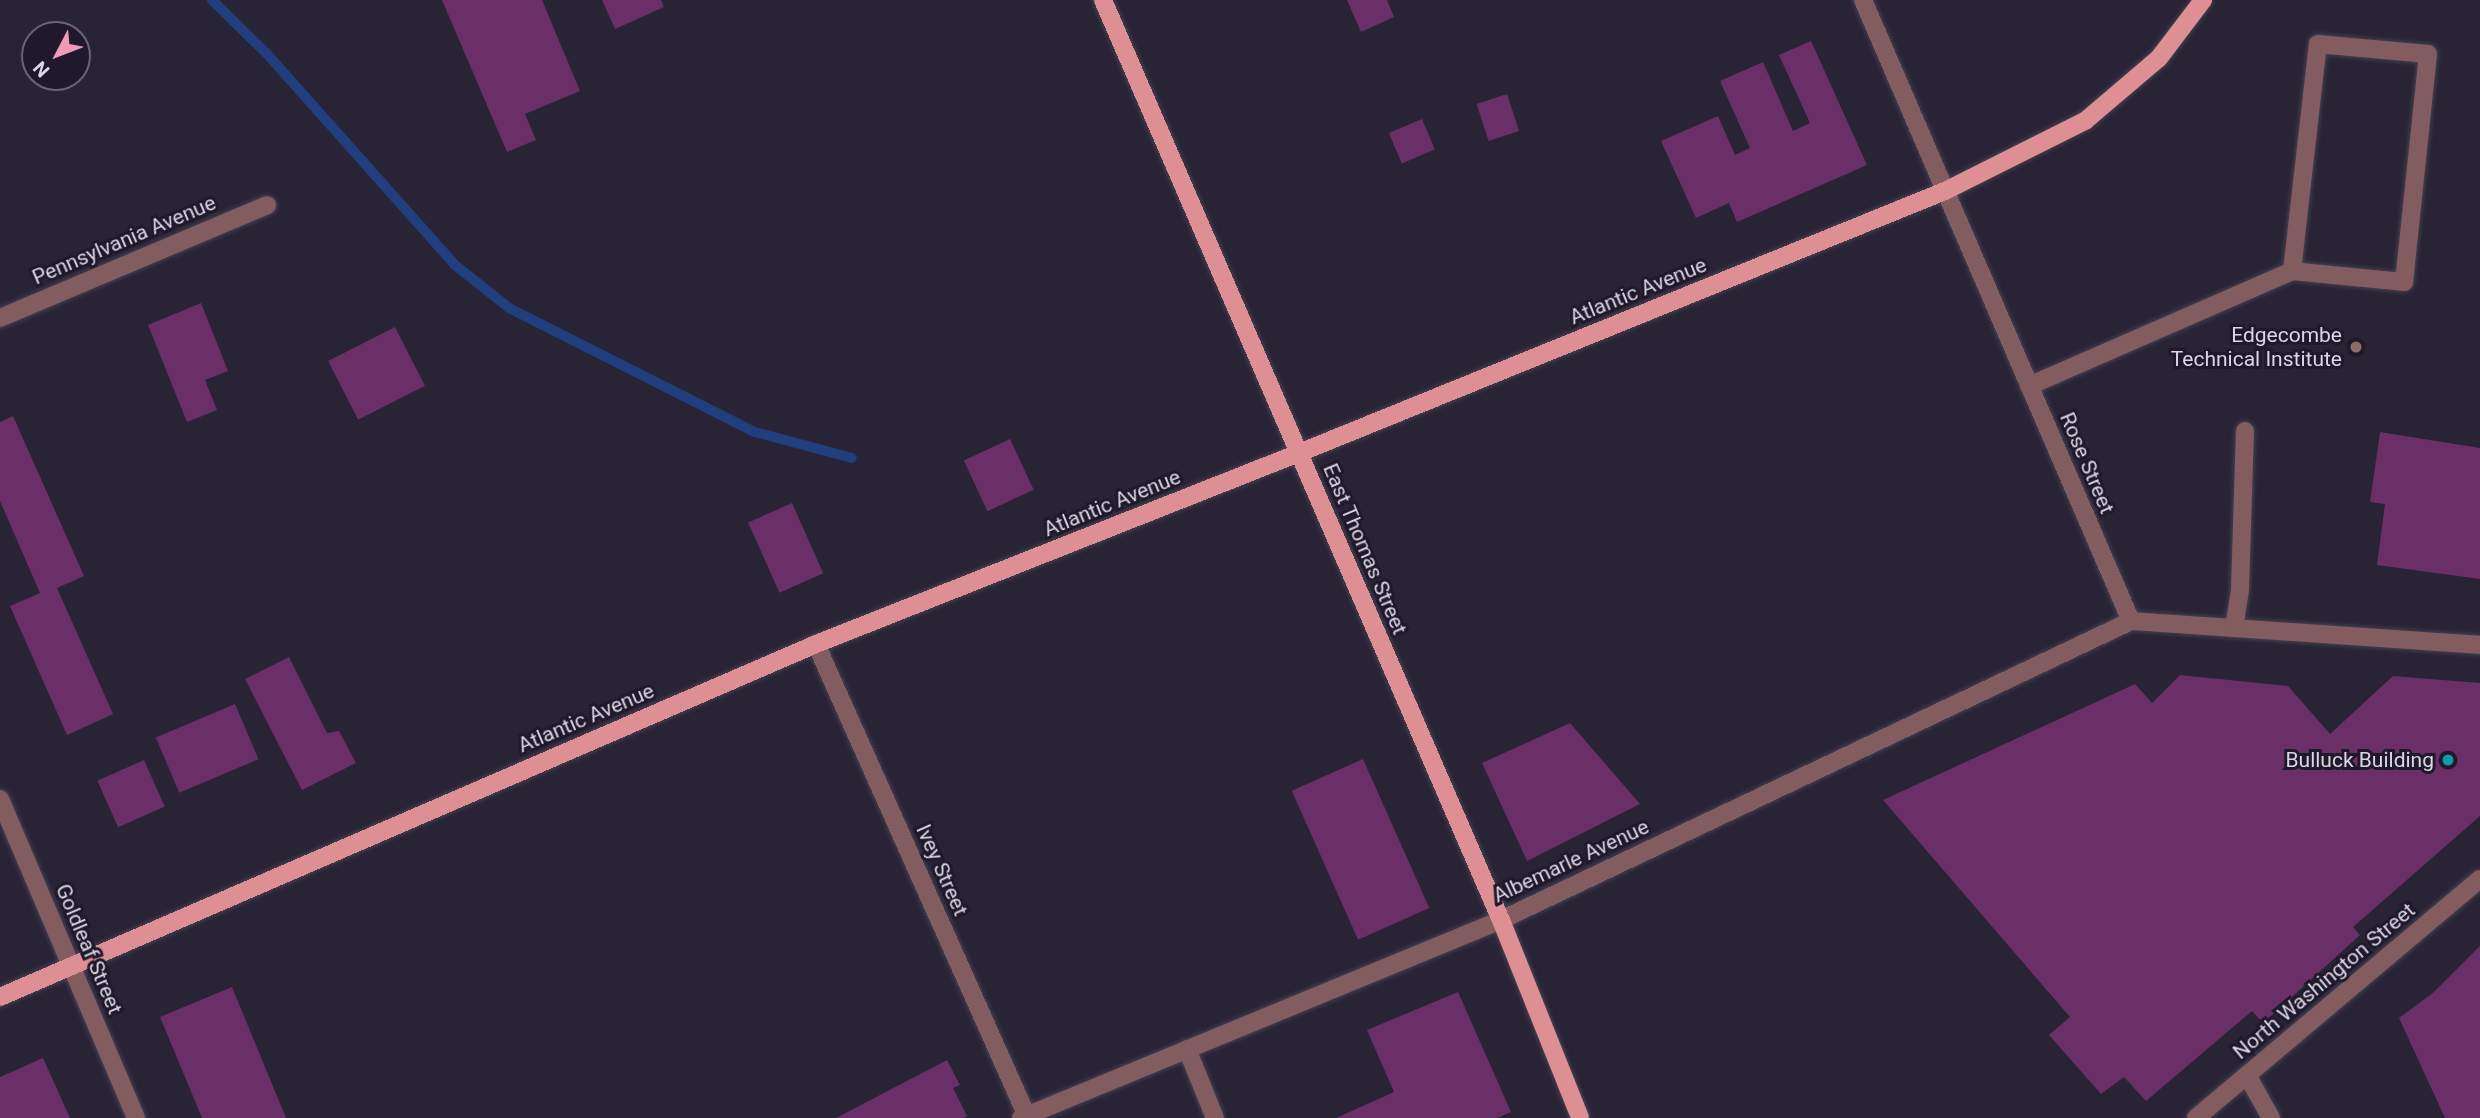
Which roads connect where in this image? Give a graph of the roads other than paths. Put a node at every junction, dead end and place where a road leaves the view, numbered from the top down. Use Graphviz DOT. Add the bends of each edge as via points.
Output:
graph roads {
  1 [pos="1103,0"];
  2 [pos="1863,0"];
  3 [pos="2203,0"];
  4 [pos="1945,191"];
  5 [pos="267,205"];
  6 [pos="2292,271"];
  7 [pos="0,318"];
  8 [pos="2029,386"];
  9 [pos="2245,431"];
  10 [pos="1299,453"];
  11 [pos="2131,621"];
  12 [pos="2234,628"];
  13 [pos="816,644"];
  14 [pos="2480,645"];
  15 [pos="0,799"];
  16 [pos="2480,879"];
  17 [pos="1501,919"];
  18 [pos="72,966"];
  19 [pos="0,997"];
  20 [pos="1187,1049"];
  21 [pos="2247,1075"];
  22 [pos="1023,1116"];
  23 [pos="136,1118"];
  24 [pos="1215,1118"];
  25 [pos="1580,1118"];
  26 [pos="2196,1118"];
  27 [pos="2271,1118"];
  1 -- 10 [label="main road, East Thomas Street"];
  2 -- 4 [label="street, Rose Street"];
  3 -- 4 [label="main road, Atlantic Avenue" via="2159,58 2085,121"];
  4 -- 8 [label="street, Rose Street"];
  4 -- 10 [label="main road, Atlantic Avenue"];
  5 -- 7 [label="street, Pennsylvania Avenue"];
  6 -- 6 [label="street" via="2404,282 2428,54 2318,44"];
  6 -- 8 [label="street"];
  8 -- 11 [label="street, Rose Street"];
  9 -- 12 [label="street" via="2240,589"];
  10 -- 13 [label="main road, Atlantic Avenue"];
  10 -- 17 [label="main road, East Thomas Street"];
  11 -- 12 [label="street"];
  11 -- 17 [label="street, Albemarle Avenue"];
  12 -- 14 [label="street"];
  13 -- 18 [label="main road, Atlantic Avenue"];
  13 -- 22 [label="street, Ivey Street"];
  15 -- 18 [label="street, Goldleaf Street"];
  16 -- 21 [label="street, North Washington Street"];
  17 -- 20 [label="street, Albemarle Avenue"];
  17 -- 25 [label="main road, East Thomas Street"];
  18 -- 19 [label="main road, Atlantic Avenue"];
  18 -- 23 [label="street, Goldleaf Street"];
  20 -- 22 [label="street, Albemarle Avenue"];
  20 -- 24 [label="street"];
  21 -- 26 [label="street, North Washington Street"];
  21 -- 27 [label="street"];
}
